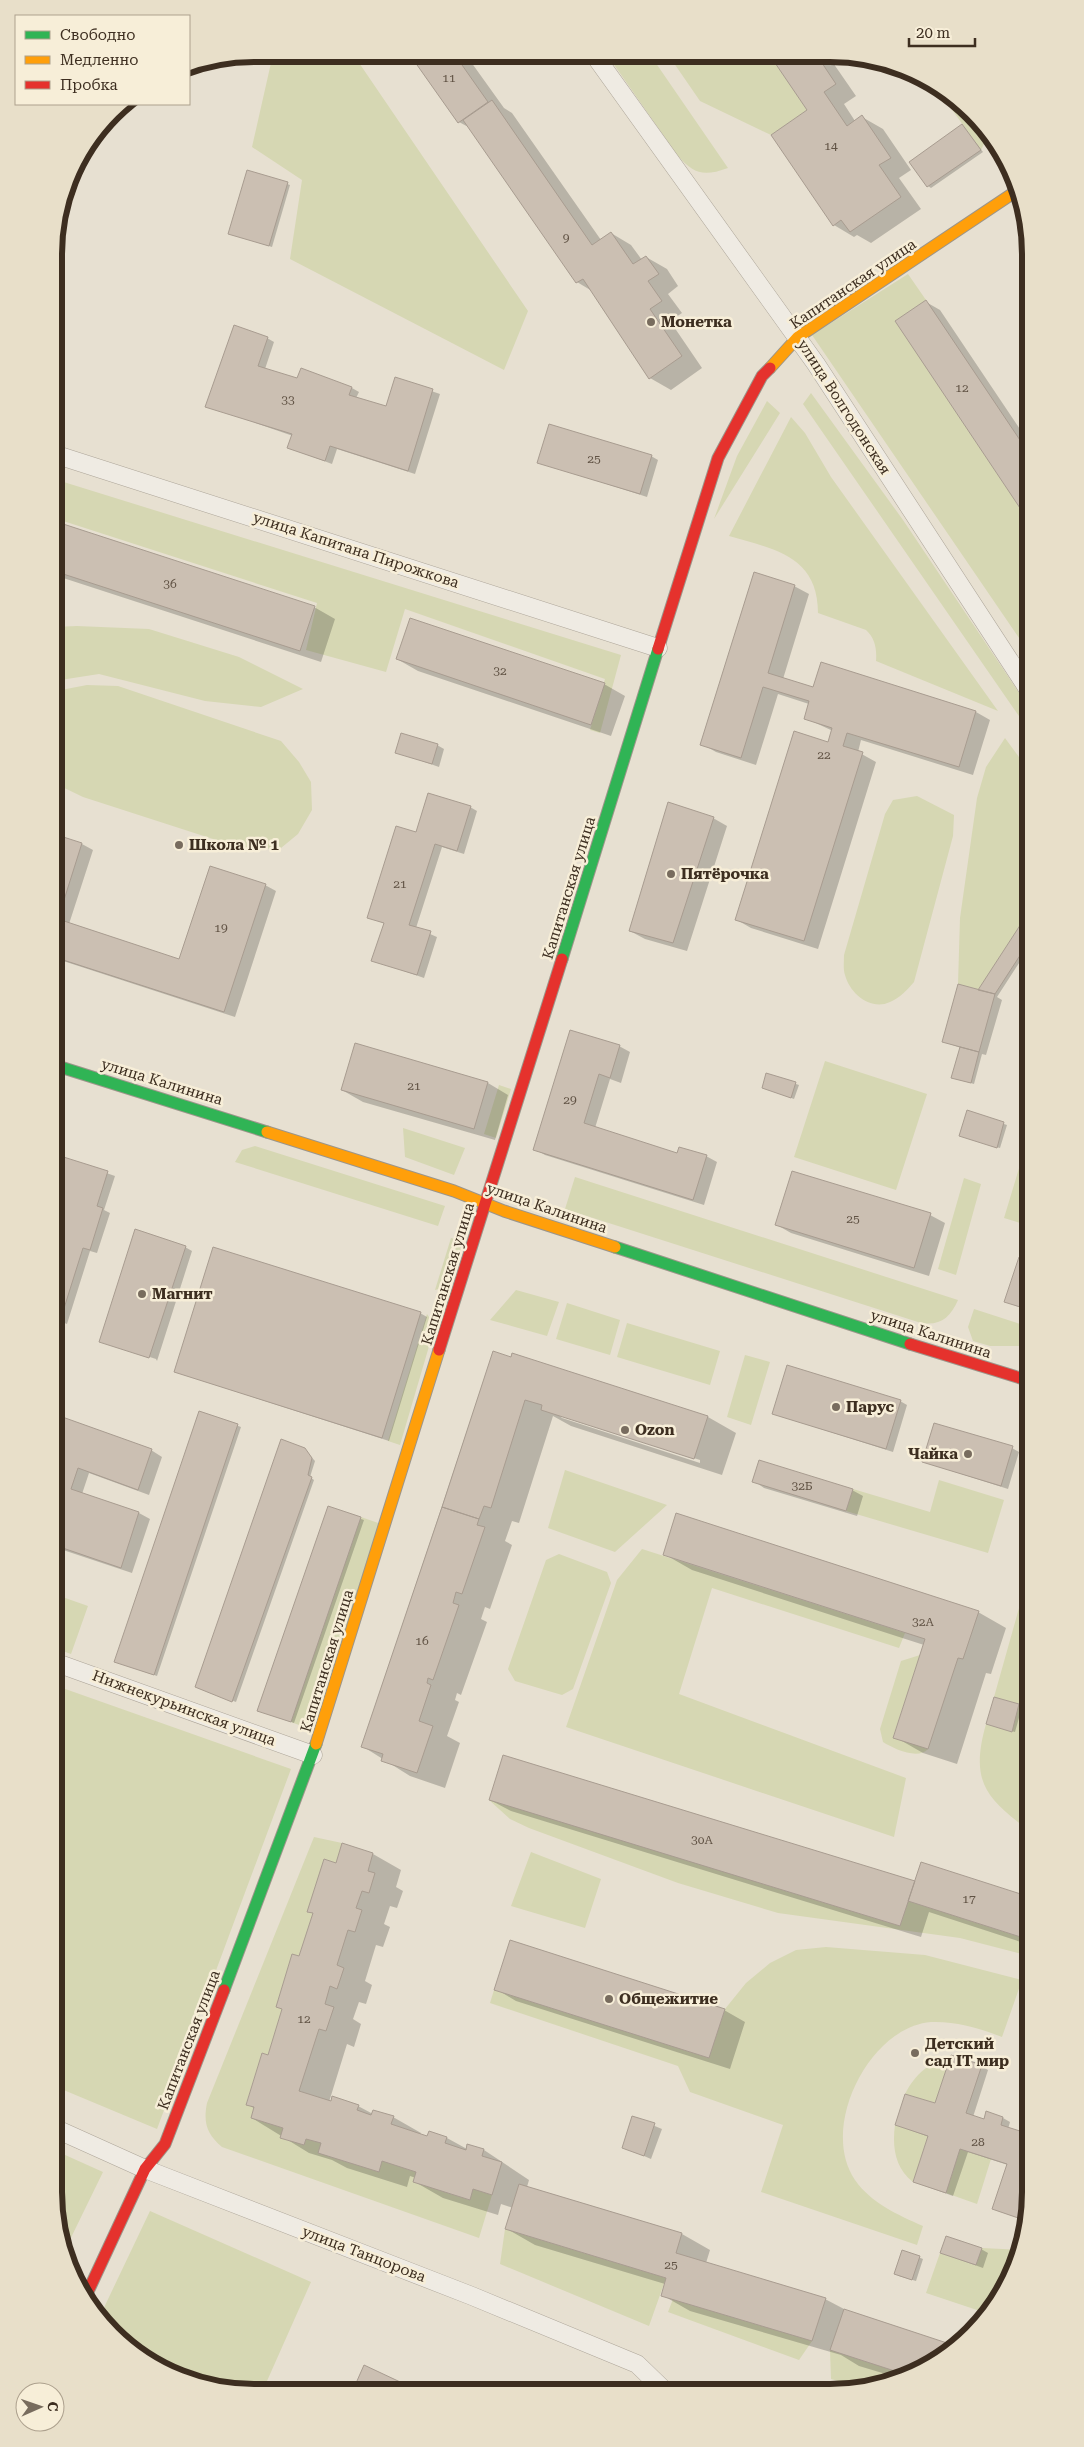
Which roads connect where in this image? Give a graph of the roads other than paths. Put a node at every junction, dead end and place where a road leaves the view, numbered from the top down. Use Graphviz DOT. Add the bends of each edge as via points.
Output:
graph roads {
  1 [pos="599,62"];
  2 [pos="1011,194"];
  3 [pos="798,337"];
  4 [pos="62,457"];
  5 [pos="658,648"];
  6 [pos="1022,680"];
  7 [pos="62,1068"];
  8 [pos="485,1204"];
  9 [pos="1022,1379"];
  10 [pos="62,1665"];
  11 [pos="313,1755"];
  12 [pos="62,2132"];
  13 [pos="145,2169"];
  14 [pos="89,2290"];
  15 [pos="658,2384"];
  1 -- 3 [label="street, улица Волгодонская"];
  2 -- 3 [label="street, Капитанская улица"];
  3 -- 5 [label="street, Капитанская улица" via="762,376 718,458"];
  3 -- 6 [label="street, улица Волгодонская"];
  4 -- 5 [label="street, улица Капитана Пирожкова"];
  5 -- 8 [label="street, Капитанская улица"];
  7 -- 8 [label="street, улица Калинина" via="454,1191"];
  8 -- 9 [label="street, улица Калинина"];
  8 -- 11 [label="street, Капитанская улица"];
  10 -- 11 [label="street, Нижнекурьинская улица"];
  11 -- 13 [label="street, Капитанская улица" via="165,2144"];
  12 -- 13 [label="street, улица Танцорова"];
  13 -- 14 [label="street, Капитанская улица"];
  13 -- 15 [label="street, улица Танцорова" via="637,2364"];
}
